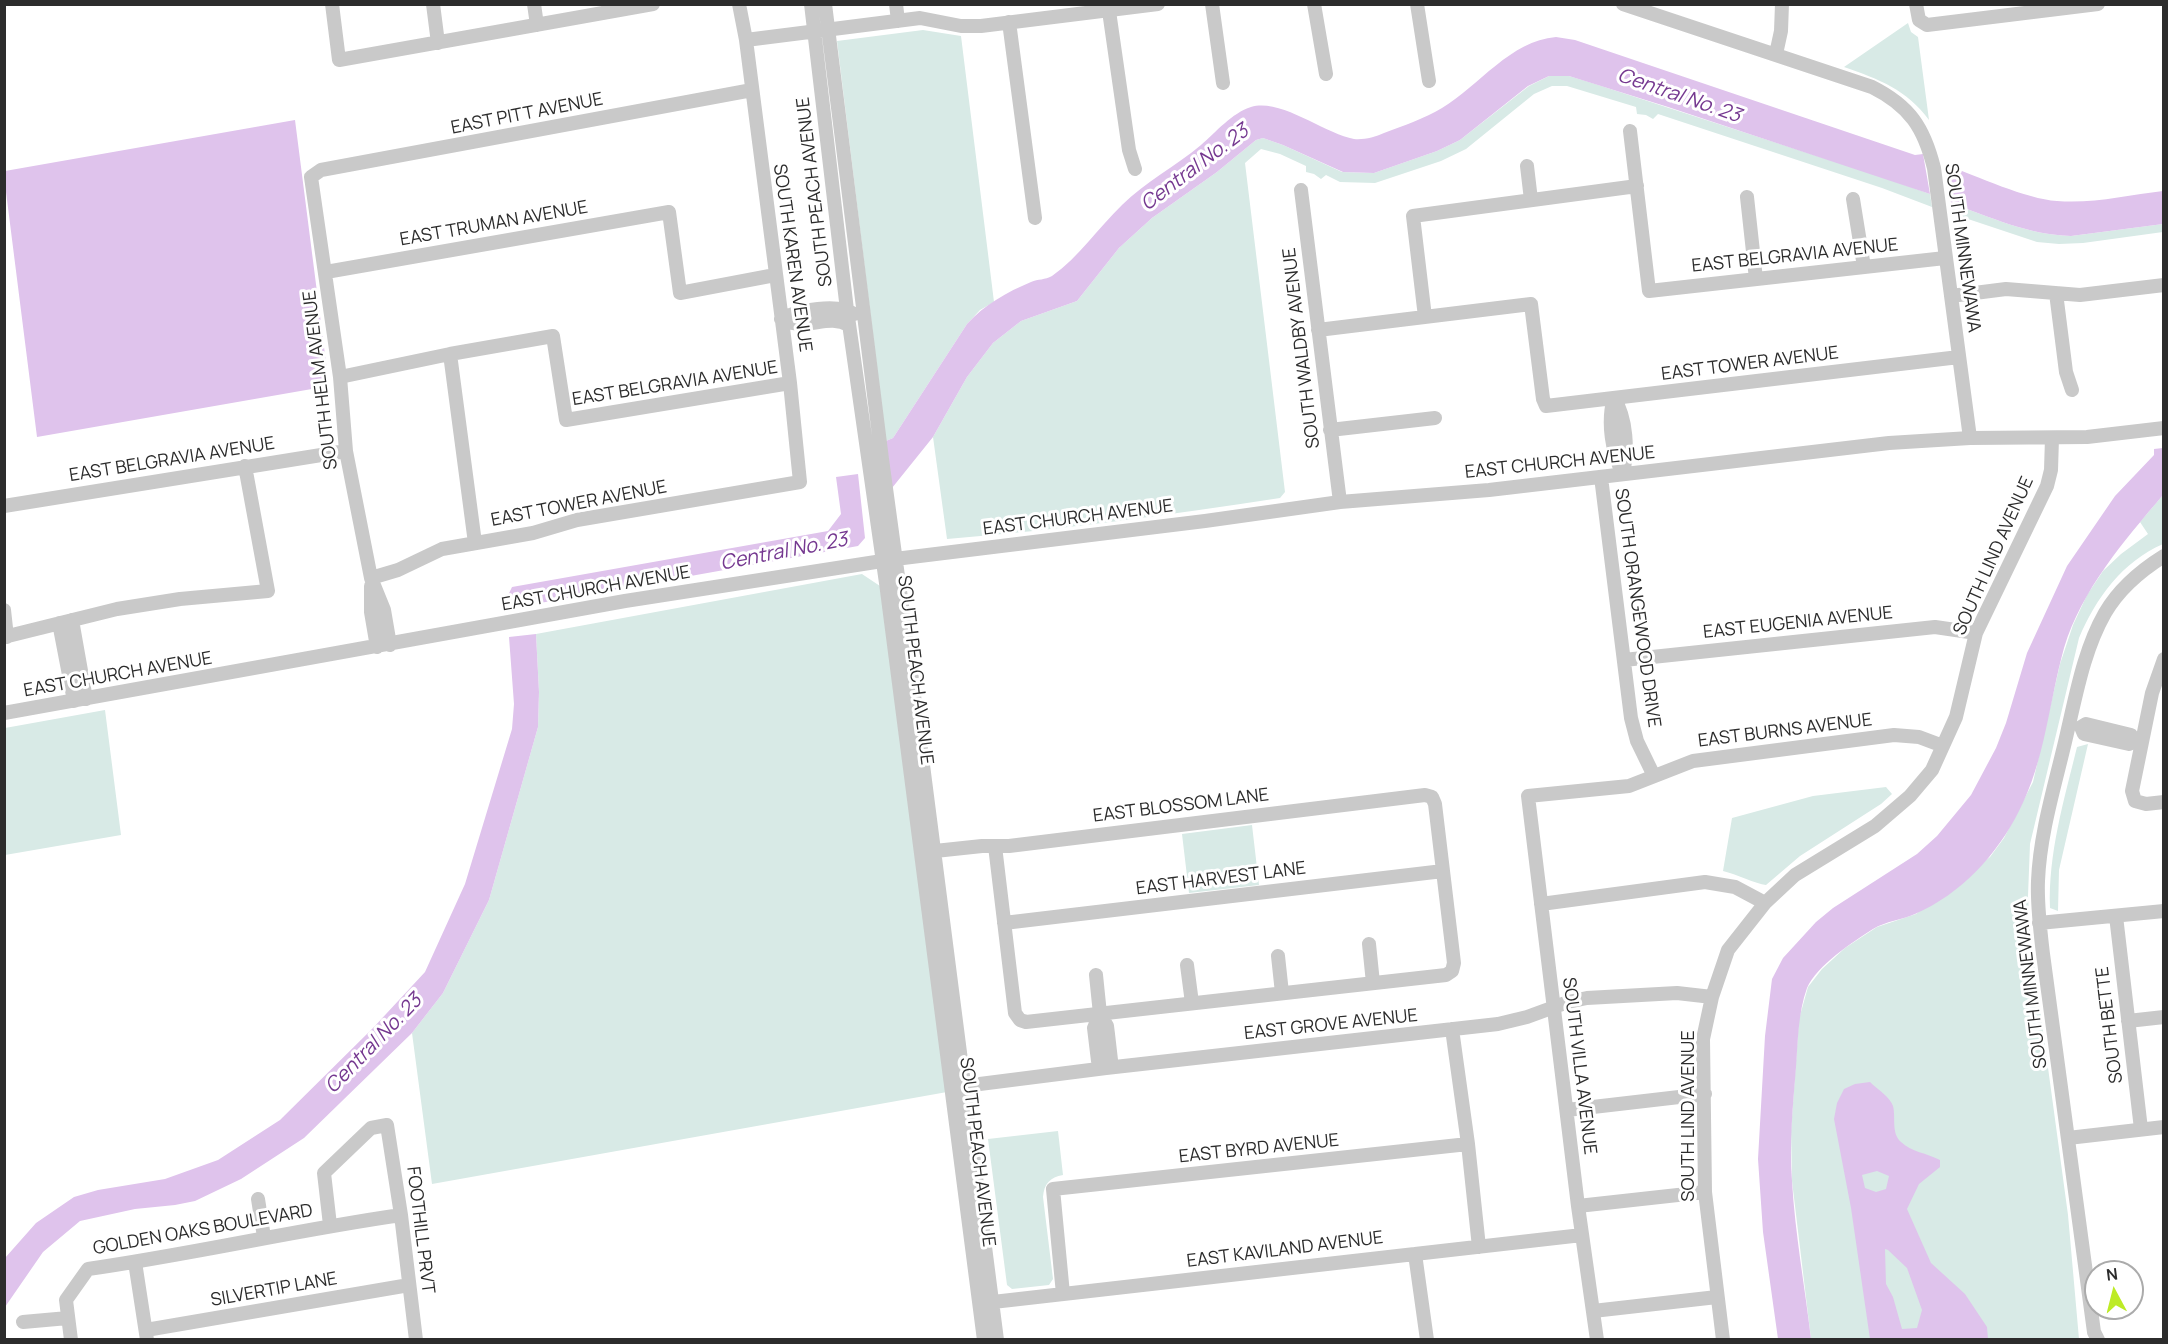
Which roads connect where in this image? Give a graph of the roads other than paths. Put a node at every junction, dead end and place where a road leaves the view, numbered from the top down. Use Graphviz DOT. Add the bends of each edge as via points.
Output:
graph roads {
  1 [pos="332,4"];
  2 [pos="433,4"];
  3 [pos="534,4"];
  4 [pos="653,4"];
  5 [pos="739,4"];
  6 [pos="811,4"];
  7 [pos="825,4"];
  8 [pos="896,4"];
  9 [pos="1158,4"];
  10 [pos="1212,4"];
  11 [pos="1314,4"];
  12 [pos="1417,4"];
  13 [pos="1623,4"];
  14 [pos="1782,4"];
  15 [pos="1916,4"];
  16 [pos="2098,4"];
  17 [pos="636,6"];
  18 [pos="1109,11"];
  19 [pos="898,21"];
  20 [pos="1009,22"];
  21 [pos="537,25"];
  22 [pos="821,30"];
  23 [pos="746,40"];
  24 [pos="438,43"];
  25 [pos="1776,54"];
  26 [pos="1326,74"];
  27 [pos="1429,81"];
  28 [pos="1223,83"];
  29 [pos="752,90"];
  30 [pos="1630,131"];
  31 [pos="1527,166"];
  32 [pos="1135,169"];
  33 [pos="311,177"];
  34 [pos="1637,186"];
  35 [pos="1301,190"];
  36 [pos="1747,197"];
  37 [pos="1853,199"];
  38 [pos="1531,200"];
  39 [pos="1035,218"];
  40 [pos="1945,258"];
  41 [pos="1864,267"];
  42 [pos="326,272"];
  43 [pos="775,275"];
  44 [pos="1756,279"];
  45 [pos="2163,285"];
  46 [pos="2056,293"];
  47 [pos="1951,296"];
  48 [pos="1425,317"];
  49 [pos="848,318"];
  50 [pos="781,320"];
  51 [pos="1318,330"];
  52 [pos="450,354"];
  53 [pos="1959,357"];
  54 [pos="340,377"];
  55 [pos="790,383"];
  56 [pos="2072,390"];
  57 [pos="1614,398"];
  58 [pos="874,401"];
  59 [pos="1435,418"];
  60 [pos="2163,428"];
  61 [pos="1330,430"];
  62 [pos="1970,438"];
  63 [pos="2052,438"];
  64 [pos="346,451"];
  65 [pos="245,466"];
  66 [pos="1623,474"];
  67 [pos="1601,477"];
  68 [pos="800,482"];
  69 [pos="1340,502"];
  70 [pos="4,506"];
  71 [pos="475,543"];
  72 [pos="2163,556"];
  73 [pos="889,559"];
  74 [pos="371,578"];
  75 [pos="4,610"];
  76 [pos="65,621"];
  77 [pos="1976,633"];
  78 [pos="6,637"];
  79 [pos="384,646"];
  80 [pos="1624,660"];
  81 [pos="2163,660"];
  82 [pos="2158,694"];
  83 [pos="901,698"];
  84 [pos="80,700"];
  85 [pos="4,713"];
  86 [pos="2075,726"];
  87 [pos="2138,742"];
  88 [pos="1943,746"];
  89 [pos="1654,776"];
  90 [pos="1528,796"];
  91 [pos="928,799"];
  92 [pos="2163,802"];
  93 [pos="995,846"];
  94 [pos="934,851"];
  95 [pos="1443,871"];
  96 [pos="1542,903"];
  97 [pos="1765,903"];
  98 [pos="2163,911"];
  99 [pos="2116,916"];
  100 [pos="1004,923"];
  101 [pos="2039,923"];
  102 [pos="1369,944"];
  103 [pos="1278,956"];
  104 [pos="1187,965"];
  105 [pos="1096,975"];
  106 [pos="1373,983"];
  107 [pos="1282,993"];
  108 [pos="1712,997"];
  109 [pos="1192,1003"];
  110 [pos="1553,1008"];
  111 [pos="1100,1014"];
  112 [pos="2163,1017"];
  113 [pos="2128,1021"];
  114 [pos="1452,1029"];
  115 [pos="1106,1068"];
  116 [pos="958,1086"];
  117 [pos="1705,1094"];
  118 [pos="1567,1110"];
  119 [pos="2163,1127"];
  120 [pos="2141,1129"];
  121 [pos="2068,1138"];
  122 [pos="1468,1144"];
  123 [pos="1705,1192"];
  124 [pos="258,1199"];
  125 [pos="1578,1206"];
  126 [pos="401,1215"];
  127 [pos="330,1225"];
  128 [pos="1582,1235"];
  129 [pos="264,1237"];
  130 [pos="1479,1247"];
  131 [pos="1415,1254"];
  132 [pos="135,1262"];
  133 [pos="409,1285"];
  134 [pos="1063,1294"];
  135 [pos="1717,1297"];
  136 [pos="993,1302"];
  137 [pos="1593,1311"];
  138 [pos="68,1318"];
  139 [pos="23,1322"];
  140 [pos="146,1335"];
  141 [pos="2094,1337"];
  142 [pos="71,1340"];
  143 [pos="416,1340"];
  144 [pos="984,1340"];
  145 [pos="997,1340"];
  146 [pos="1427,1340"];
  147 [pos="1597,1340"];
  148 [pos="1723,1340"];
  1 -- 24 [label="street" via="339,60"];
  2 -- 24 [label="street"];
  3 -- 21 [label="street"];
  4 -- 17 [label="street"];
  5 -- 23 [label="street, SOUTH KAREN AVENUE"];
  6 -- 22 [label="street, SOUTH PEACH AVENUE"];
  7 -- 22 [label="street, SOUTH PEACH AVENUE"];
  8 -- 19 [label="street"];
  9 -- 18 [label="street"];
  10 -- 28 [label="street"];
  11 -- 26 [label="street"];
  12 -- 27 [label="street"];
  13 -- 25 [label="street"];
  14 -- 25 [label="street"];
  15 -- 16 [label="street" via="1919,20 1933,24"];
  17 -- 21 [label="street"];
  18 -- 20 [label="street"];
  18 -- 32 [label="street"];
  19 -- 20 [label="street" via="920,18 961,26"];
  19 -- 22 [label="street"];
  20 -- 39 [label="street"];
  21 -- 24 [label="street"];
  22 -- 23 [label="street"];
  22 -- 49 [label="street, SOUTH PEACH AVENUE"];
  22 -- 58 [label="street, SOUTH PEACH AVENUE"];
  23 -- 29 [label="street, SOUTH KAREN AVENUE"];
  25 -- 40 [label="street, SOUTH MINNEWAWA" via="1872,87 1889,95 1914,118 1923,132 1934,168"];
  29 -- 33 [label="street, EAST PITT AVENUE" via="321,170"];
  29 -- 43 [label="street, SOUTH KAREN AVENUE"];
  30 -- 34 [label="street"];
  31 -- 38 [label="street"];
  33 -- 42 [label="street, SOUTH HELM AVENUE"];
  34 -- 38 [label="street"];
  34 -- 44 [label="street, EAST BELGRAVIA AVENUE" via="1650,291"];
  35 -- 51 [label="street, SOUTH WALDBY AVENUE"];
  36 -- 44 [label="street"];
  37 -- 41 [label="street"];
  38 -- 48 [label="street" via="1413,216"];
  40 -- 41 [label="street, EAST BELGRAVIA AVENUE"];
  40 -- 47 [label="street, SOUTH MINNEWAWA"];
  41 -- 44 [label="street, EAST BELGRAVIA AVENUE"];
  42 -- 43 [label="street, EAST TRUMAN AVENUE" via="669,212 680,292"];
  42 -- 54 [label="street, SOUTH HELM AVENUE"];
  43 -- 50 [label="street, SOUTH KAREN AVENUE"];
  45 -- 46 [label="street" via="2099,294"];
  46 -- 47 [label="street" via="2006,289"];
  46 -- 56 [label="street"];
  47 -- 53 [label="street, SOUTH MINNEWAWA"];
  48 -- 51 [label="street"];
  48 -- 57 [label="street, EAST TOWER AVENUE" via="1531,304 1546,406"];
  49 -- 50 [label="street" via="834,309 792,314"];
  49 -- 58 [label="street" via="852,312 858,319 867,383"];
  49 -- 73 [label="street, SOUTH PEACH AVENUE" via="870,472"];
  50 -- 55 [label="street, SOUTH KAREN AVENUE"];
  51 -- 61 [label="street, SOUTH WALDBY AVENUE"];
  52 -- 54 [label="street"];
  52 -- 55 [label="street, EAST BELGRAVIA AVENUE" via="553,336 566,420"];
  52 -- 71 [label="street"];
  53 -- 57 [label="street, EAST TOWER AVENUE"];
  53 -- 62 [label="street, SOUTH MINNEWAWA"];
  54 -- 64 [label="street, SOUTH HELM AVENUE"];
  55 -- 68 [label="street, SOUTH KAREN AVENUE"];
  57 -- 66 [label="street, SOUTH ORANGEWOOD DRIVE" via="1611,421 1616,460"];
  58 -- 73 [label="street, SOUTH PEACH AVENUE"];
  59 -- 61 [label="street"];
  60 -- 63 [label="street, EAST CHURCH AVENUE"];
  61 -- 69 [label="street, SOUTH WALDBY AVENUE"];
  62 -- 63 [label="street, EAST CHURCH AVENUE"];
  62 -- 66 [label="street, EAST CHURCH AVENUE" via="1889,443"];
  63 -- 77 [label="street, SOUTH LIND AVENUE" via="2047,486"];
  64 -- 65 [label="street, EAST BELGRAVIA AVENUE"];
  64 -- 74 [label="street, SOUTH HELM AVENUE"];
  65 -- 70 [label="street, EAST BELGRAVIA AVENUE"];
  65 -- 76 [label="street" via="268,591 180,599"];
  66 -- 67 [label="street, EAST CHURCH AVENUE"];
  67 -- 69 [label="street, EAST CHURCH AVENUE"];
  67 -- 80 [label="street, SOUTH ORANGEWOOD DRIVE"];
  68 -- 71 [label="street, EAST TOWER AVENUE" via="577,519 533,533"];
  69 -- 73 [label="street, EAST CHURCH AVENUE"];
  71 -- 74 [label="street, EAST TOWER AVENUE" via="442,549"];
  72 -- 86 [label="street, SOUTH MINNEWAWA" via="2120,591 2105,612 2085,661"];
  73 -- 79 [label="street, EAST CHURCH AVENUE" via="625,601"];
  73 -- 83 [label="street, SOUTH PEACH AVENUE"];
  73 -- 91 [label="street, SOUTH PEACH AVENUE"];
  74 -- 79 [label="street, SOUTH HELM AVENUE" via="384,610"];
  75 -- 78 [label="street"];
  76 -- 78 [label="street"];
  76 -- 84 [label="street"];
  77 -- 80 [label="street, EAST EUGENIA AVENUE" via="1935,627"];
  77 -- 88 [label="street, SOUTH LIND AVENUE" via="1956,717"];
  79 -- 84 [label="street, EAST CHURCH AVENUE"];
  80 -- 89 [label="street, SOUTH ORANGEWOOD DRIVE" via="1631,718"];
  81 -- 82 [label="street"];
  82 -- 87 [label="street"];
  83 -- 91 [label="street" via="909,722 918,791"];
  83 -- 116 [label="street, SOUTH PEACH AVENUE"];
  84 -- 85 [label="street, EAST CHURCH AVENUE"];
  86 -- 87 [label="street" via="2086,724 2131,735"];
  86 -- 101 [label="street, SOUTH MINNEWAWA" via="2040,854"];
  87 -- 92 [label="street" via="2132,791 2135,801"];
  88 -- 89 [label="street, EAST BURNS AVENUE" via="1919,737 1893,735 1693,761"];
  88 -- 97 [label="street, SOUTH LIND AVENUE" via="1932,770 1910,796 1875,826 1795,875"];
  89 -- 90 [label="street, EAST BURNS AVENUE" via="1629,786"];
  90 -- 96 [label="street, SOUTH VILLA AVENUE"];
  91 -- 94 [label="street, SOUTH PEACH AVENUE"];
  93 -- 94 [label="street, EAST BLOSSOM LANE"];
  93 -- 95 [label="street, EAST BLOSSOM LANE" via="1427,791 1435,804"];
  93 -- 100 [label="street"];
  94 -- 116 [label="street, SOUTH PEACH AVENUE"];
  95 -- 100 [label="street, EAST HARVEST LANE"];
  95 -- 106 [label="street" via="1452,971 1446,975"];
  96 -- 97 [label="street" via="1705,882 1735,887"];
  96 -- 110 [label="street, SOUTH VILLA AVENUE"];
  97 -- 108 [label="street, SOUTH LIND AVENUE" via="1728,950"];
  98 -- 99 [label="street"];
  99 -- 101 [label="street"];
  99 -- 113 [label="street, SOUTH BETTE"];
  100 -- 111 [label="street" via="1015,1013 1020,1020"];
  101 -- 121 [label="street, SOUTH MINNEWAWA"];
  102 -- 106 [label="street"];
  103 -- 107 [label="street"];
  104 -- 109 [label="street"];
  105 -- 111 [label="street"];
  106 -- 107 [label="street"];
  107 -- 109 [label="street"];
  108 -- 110 [label="street, EAST GROVE AVENUE" via="1677,993 1587,998"];
  108 -- 117 [label="street, SOUTH LIND AVENUE" via="1703,1040"];
  109 -- 111 [label="street"];
  110 -- 114 [label="street, EAST GROVE AVENUE" via="1498,1024"];
  110 -- 118 [label="street, SOUTH VILLA AVENUE"];
  111 -- 115 [label="street" via="1095,1028 1103,1045 1098,1060"];
  112 -- 113 [label="street"];
  113 -- 120 [label="street, SOUTH BETTE"];
  114 -- 115 [label="street, EAST GROVE AVENUE"];
  114 -- 122 [label="street"];
  115 -- 116 [label="street, EAST GROVE AVENUE"];
  116 -- 136 [label="street, SOUTH PEACH AVENUE"];
  116 -- 144 [label="street, SOUTH PEACH AVENUE"];
  117 -- 118 [label="street"];
  117 -- 123 [label="street, SOUTH LIND AVENUE"];
  118 -- 125 [label="street, SOUTH VILLA AVENUE"];
  119 -- 120 [label="street"];
  120 -- 121 [label="street"];
  121 -- 141 [label="street, SOUTH MINNEWAWA"];
  122 -- 130 [label="street"];
  122 -- 134 [label="street, EAST BYRD AVENUE" via="1053,1189"];
  123 -- 125 [label="street"];
  123 -- 135 [label="street, SOUTH LIND AVENUE"];
  124 -- 129 [label="street"];
  125 -- 128 [label="street, SOUTH VILLA AVENUE"];
  126 -- 127 [label="street, GOLDEN OAKS BOULEVARD"];
  126 -- 127 [label="street, FOOTHILL PRVT" via="387,1125 371,1128 324,1173"];
  126 -- 133 [label="street, FOOTHILL PRVT"];
  127 -- 129 [label="street, GOLDEN OAKS BOULEVARD"];
  128 -- 130 [label="street, EAST KAVILAND AVENUE"];
  128 -- 137 [label="street, SOUTH VILLA AVENUE"];
  129 -- 132 [label="street, GOLDEN OAKS BOULEVARD"];
  130 -- 131 [label="street, EAST KAVILAND AVENUE"];
  131 -- 134 [label="street, EAST KAVILAND AVENUE"];
  131 -- 146 [label="street"];
  132 -- 138 [label="street, GOLDEN OAKS BOULEVARD" via="88,1269 66,1300"];
  132 -- 140 [label="street"];
  133 -- 140 [label="street, SILVERTIP LANE"];
  133 -- 143 [label="street, FOOTHILL PRVT"];
  134 -- 136 [label="street, EAST KAVILAND AVENUE"];
  135 -- 137 [label="street"];
  135 -- 148 [label="street, SOUTH LIND AVENUE"];
  136 -- 145 [label="street, SOUTH PEACH AVENUE"];
  137 -- 147 [label="street, SOUTH VILLA AVENUE"];
  138 -- 139 [label="street"];
  138 -- 142 [label="street, GOLDEN OAKS BOULEVARD"];
}
